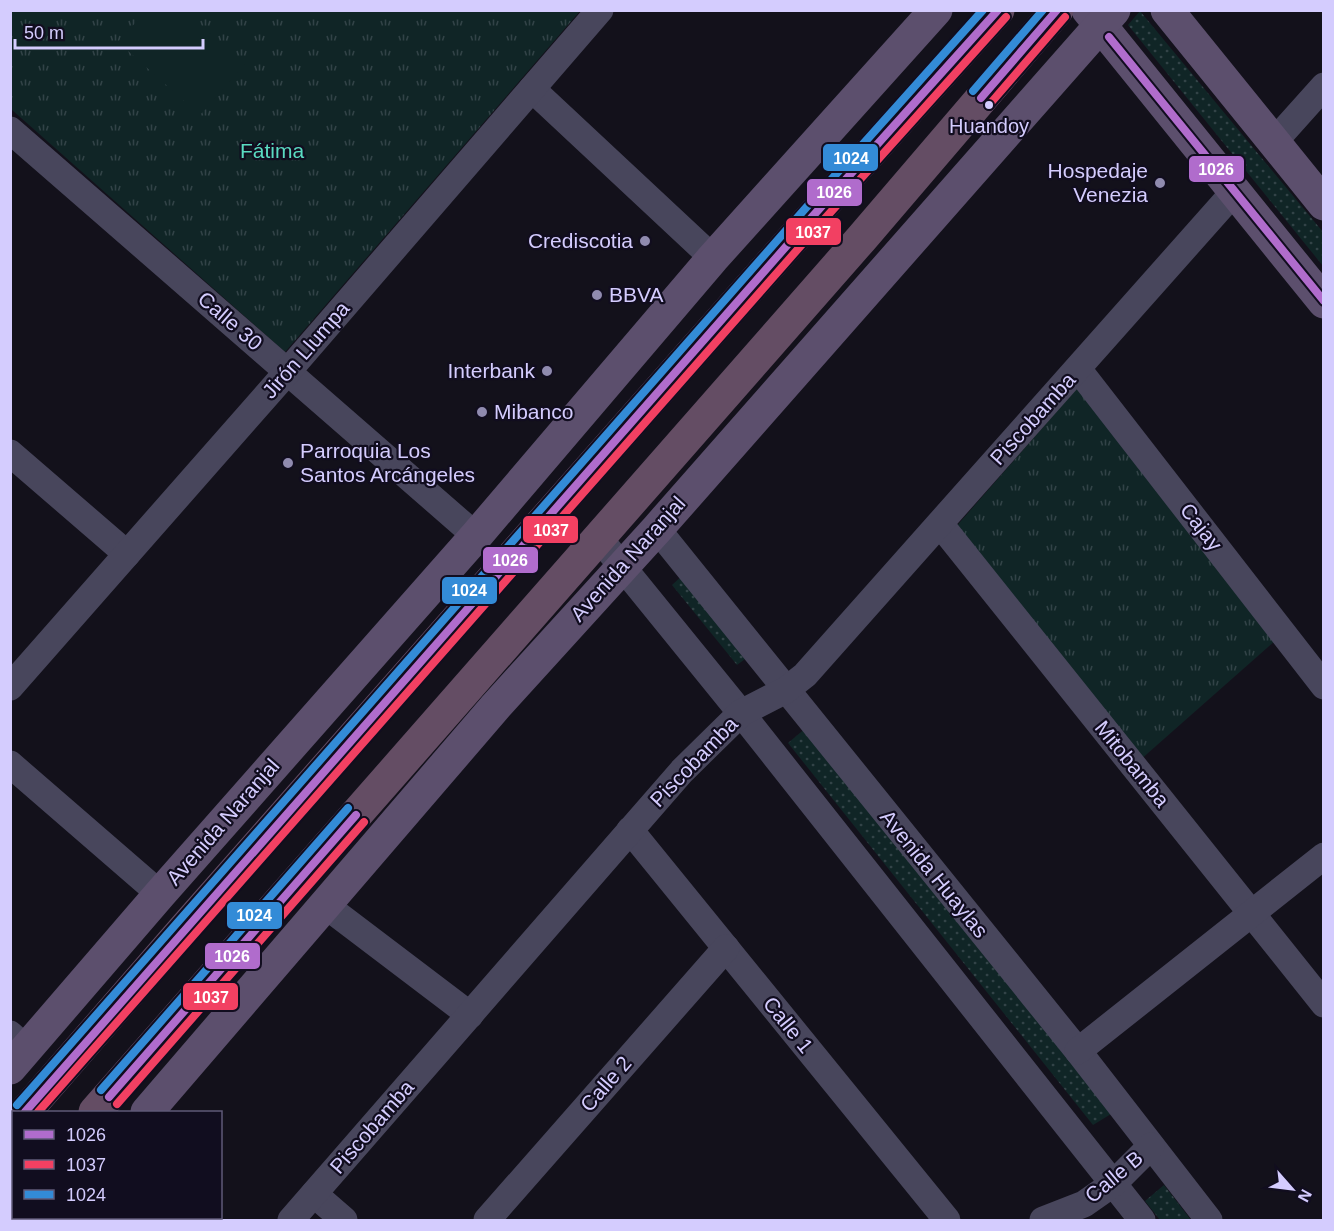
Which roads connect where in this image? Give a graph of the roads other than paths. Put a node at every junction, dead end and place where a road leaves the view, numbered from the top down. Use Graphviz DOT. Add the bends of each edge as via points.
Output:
graph roads {
  1 [pos="600,10"];
  2 [pos="936,10"];
  3 [pos="998,10"];
  4 [pos="1057,10"];
  5 [pos="1167,10"];
  6 [pos="1101,16"];
  7 [pos="1323,86"];
  8 [pos="532,89"];
  9 [pos="10,130"];
  10 [pos="1273,143"];
  11 [pos="1235,191"];
  12 [pos="1323,204"];
  13 [pos="713,258"];
  14 [pos="1323,302"];
  15 [pos="1078,369"];
  16 [pos="288,371"];
  17 [pos="10,453"];
  18 [pos="940,524"];
  19 [pos="657,529"];
  20 [pos="476,536"];
  21 [pos="599,538"];
  22 [pos="127,554"];
  23 [pos="622,565"];
  24 [pos="1323,686"];
  25 [pos="10,687"];
  26 [pos="786,690"];
  27 [pos="741,713"];
  28 [pos="10,764"];
  29 [pos="630,830"];
  30 [pos="1323,856"];
  31 [pos="160,894"];
  32 [pos="325,905"];
  33 [pos="1252,913"];
  34 [pos="726,948"];
  35 [pos="1323,1004"];
  36 [pos="470,1015"];
  37 [pos="16,1050"];
  38 [pos="1078,1051"];
  39 [pos="27,1111"];
  40 [pos="97,1111"];
  41 [pos="149,1111"];
  42 [pos="1151,1146"];
  43 [pos="1114,1183"];
  44 [pos="314,1194"];
  45 [pos="291,1221"];
  46 [pos="344,1221"];
  47 [pos="487,1221"];
  48 [pos="947,1221"];
  49 [pos="1043,1221"];
  50 [pos="1142,1221"];
  51 [pos="1209,1221"];
  1 -- 8 [label="street, Jirón Llumpa"];
  2 -- 13 [label="main road, Avenida Naranjal"];
  3 -- 39 [label="highway, Avenida Naranjal"];
  4 -- 21 [label="highway, Avenida Naranjal"];
  5 -- 10 [label="main road"];
  6 -- 11 [label="main road"];
  6 -- 19 [label="main road, Avenida Naranjal"];
  7 -- 10 [label="street"];
  8 -- 13 [label="street"];
  8 -- 16 [label="street, Jirón Llumpa"];
  9 -- 16 [label="street, Calle 30"];
  10 -- 12 [label="main road"];
  11 -- 14 [label="main road"];
  11 -- 15 [label="street, Piscobamba"];
  13 -- 20 [label="main road, Avenida Naranjal"];
  15 -- 18 [label="street, Piscobamba"];
  15 -- 24 [label="street, Cajay"];
  16 -- 20 [label="street, Calle 30"];
  16 -- 22 [label="street, Jirón Llumpa"];
  17 -- 22 [label="street"];
  18 -- 26 [label="street, Piscobamba" via="805,675"];
  18 -- 33 [label="street, Mitobamba"];
  19 -- 23 [label="main road, Avenida Naranjal"];
  19 -- 26 [label="street, Avenida Huaylas"];
  20 -- 31 [label="main road, Avenida Naranjal"];
  21 -- 23 [label="street"];
  21 -- 40 [label="highway, Avenida Naranjal"];
  22 -- 25 [label="street, Jirón Llumpa"];
  23 -- 27 [label="street"];
  23 -- 32 [label="main road, Avenida Naranjal"];
  26 -- 27 [label="street, Piscobamba"];
  26 -- 38 [label="street, Avenida Huaylas"];
  27 -- 29 [label="street, Piscobamba"];
  27 -- 43 [label="street"];
  28 -- 31 [label="street"];
  29 -- 34 [label="street, Calle 1"];
  29 -- 36 [label="street, Piscobamba"];
  30 -- 33 [label="street"];
  31 -- 37 [label="main road, Avenida Naranjal"];
  32 -- 36 [label="street"];
  32 -- 41 [label="main road, Avenida Naranjal"];
  33 -- 35 [label="street, Mitobamba"];
  33 -- 38 [label="street"];
  34 -- 47 [label="street, Calle 2"];
  34 -- 48 [label="street, Calle 1"];
  36 -- 44 [label="street, Piscobamba"];
  38 -- 42 [label="street, Avenida Huaylas"];
  42 -- 43 [label="street, Calle B"];
  42 -- 51 [label="street, Avenida Huaylas"];
  43 -- 49 [label="street, Calle B" via="1084,1204"];
  43 -- 50 [label="street"];
  44 -- 45 [label="street, Piscobamba"];
  44 -- 46 [label="street"];
}
